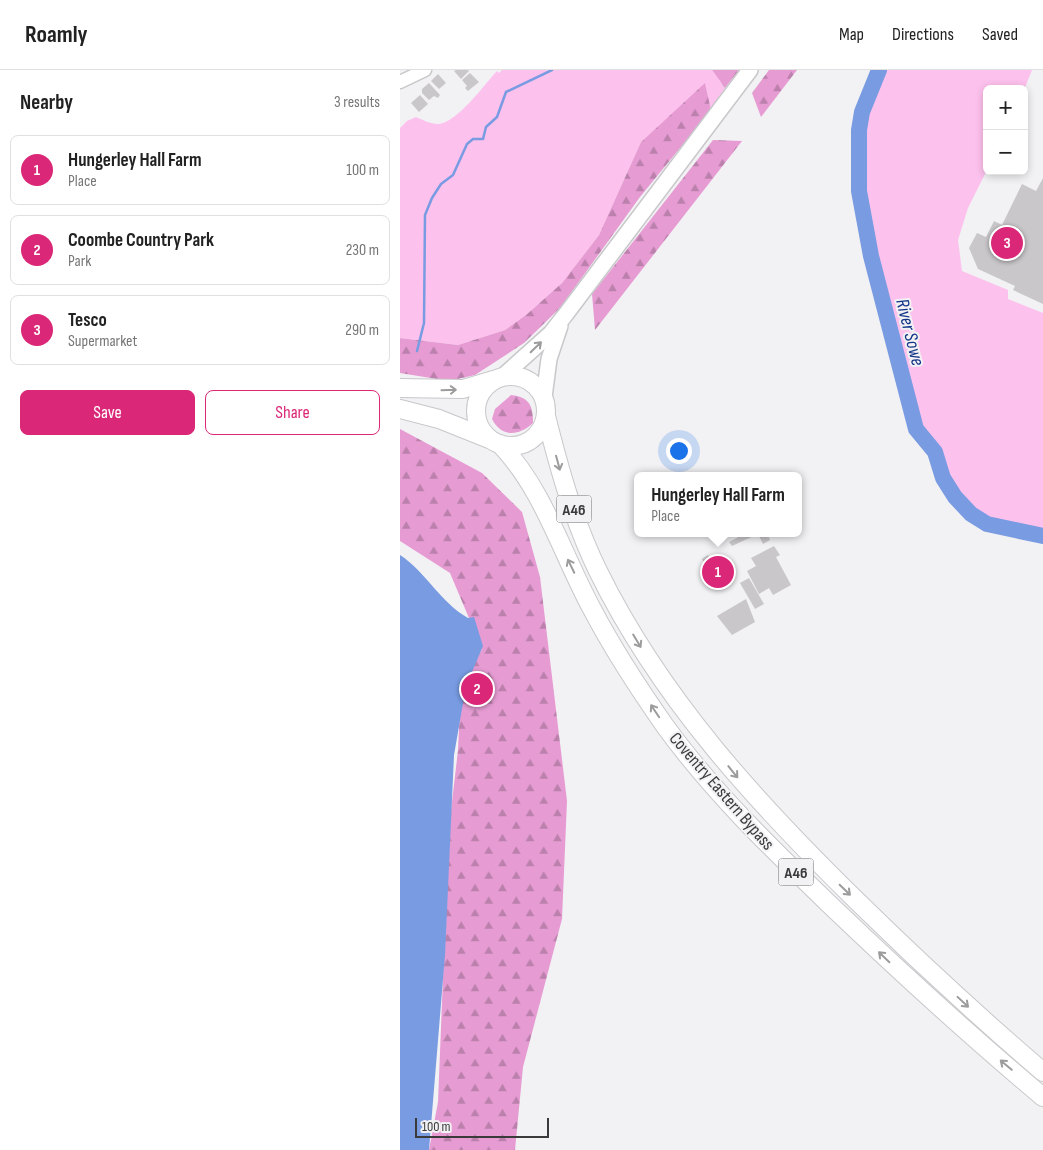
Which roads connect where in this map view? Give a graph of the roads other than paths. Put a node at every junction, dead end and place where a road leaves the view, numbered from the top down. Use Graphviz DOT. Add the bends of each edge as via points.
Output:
graph roads {
  1 [pos="425,70"];
  2 [pos="750,70"];
  3 [pos="400,82"];
  4 [pos="566,314"];
  5 [pos="499,378"];
  6 [pos="400,388"];
  7 [pos="544,397"];
  8 [pos="400,409"];
  9 [pos="546,416"];
  10 [pos="496,442"];
  11 [pos="1043,1072"];
  12 [pos="1043,1097"];
  1 -- 3 [label="street"];
  2 -- 4 [label="main road"];
  5 -- 4 [label="main road, one-way" via="551,333"];
  4 -- 7 [label="main road" via="552,351"];
  6 -- 5 [label="highway, one-way" via="464,389"];
  5 -- 7 [label="highway" via="513,376 527,380"];
  5 -- 10 [label="highway" via="482,392 476,408 480,427"];
  7 -- 9 [label="highway"];
  8 -- 10 [label="highway, Coventry Eastern Bypass / A46" via="439,419"];
  9 -- 10 [label="highway" via="540,431 528,442 515,446"];
  9 -- 11 [label="highway, Coventry Eastern Bypass / A46, one-way" via="562,478 597,569 660,679 687,716 745,787 806,852 913,956"];
  12 -- 10 [label="highway, Coventry Eastern Bypass / A46, one-way" via="898,970 728,803 666,727 627,667 592,610 538,496 523,472"];
}
